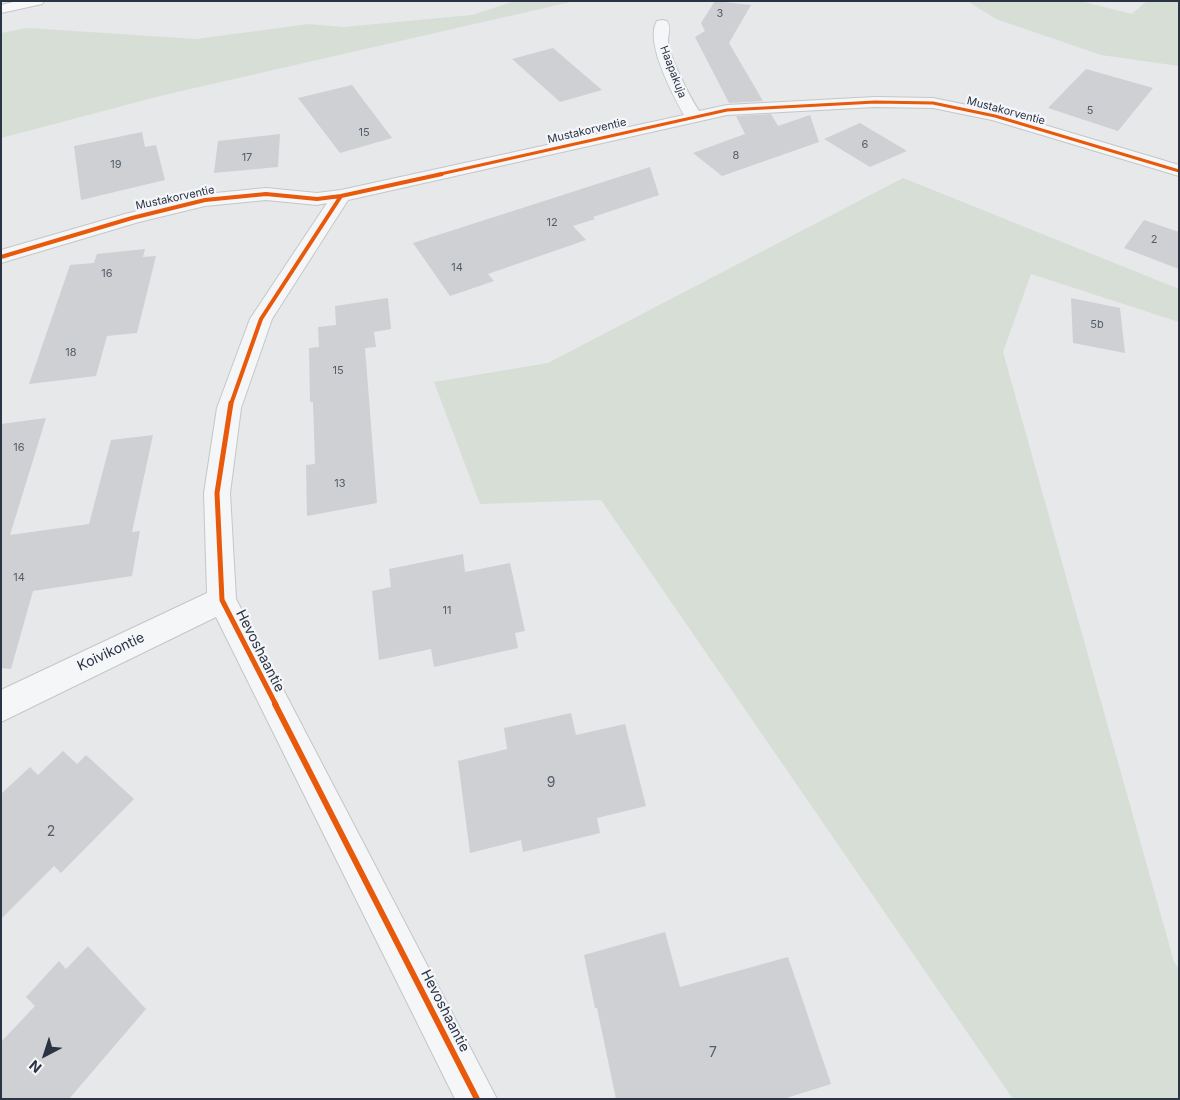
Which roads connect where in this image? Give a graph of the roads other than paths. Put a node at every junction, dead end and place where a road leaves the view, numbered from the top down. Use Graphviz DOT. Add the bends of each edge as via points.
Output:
graph roads {
  1 [pos="37,1"];
  2 [pos="1,9"];
  3 [pos="662,24"];
  4 [pos="694,117"];
  5 [pos="1179,172"];
  6 [pos="341,196"];
  7 [pos="1,257"];
  8 [pos="222,600"];
  9 [pos="1,706"];
  10 [pos="477,1099"];
  1 -- 2 [label="main road"];
  3 -- 4 [label="street, Haapakuja" via="661,44 681,95"];
  4 -- 5 [label="street, Mustakorventie" via="737,110 875,102 933,103 995,116"];
  4 -- 6 [label="street, Mustakorventie"];
  6 -- 7 [label="street, Mustakorventie" via="317,199 266,194 205,200"];
  6 -- 8 [label="street, Hevoshaantie" via="261,319 229,408 216,492"];
  8 -- 9 [label="street, Koivikontie"];
  8 -- 10 [label="street, Hevoshaantie"];
}
